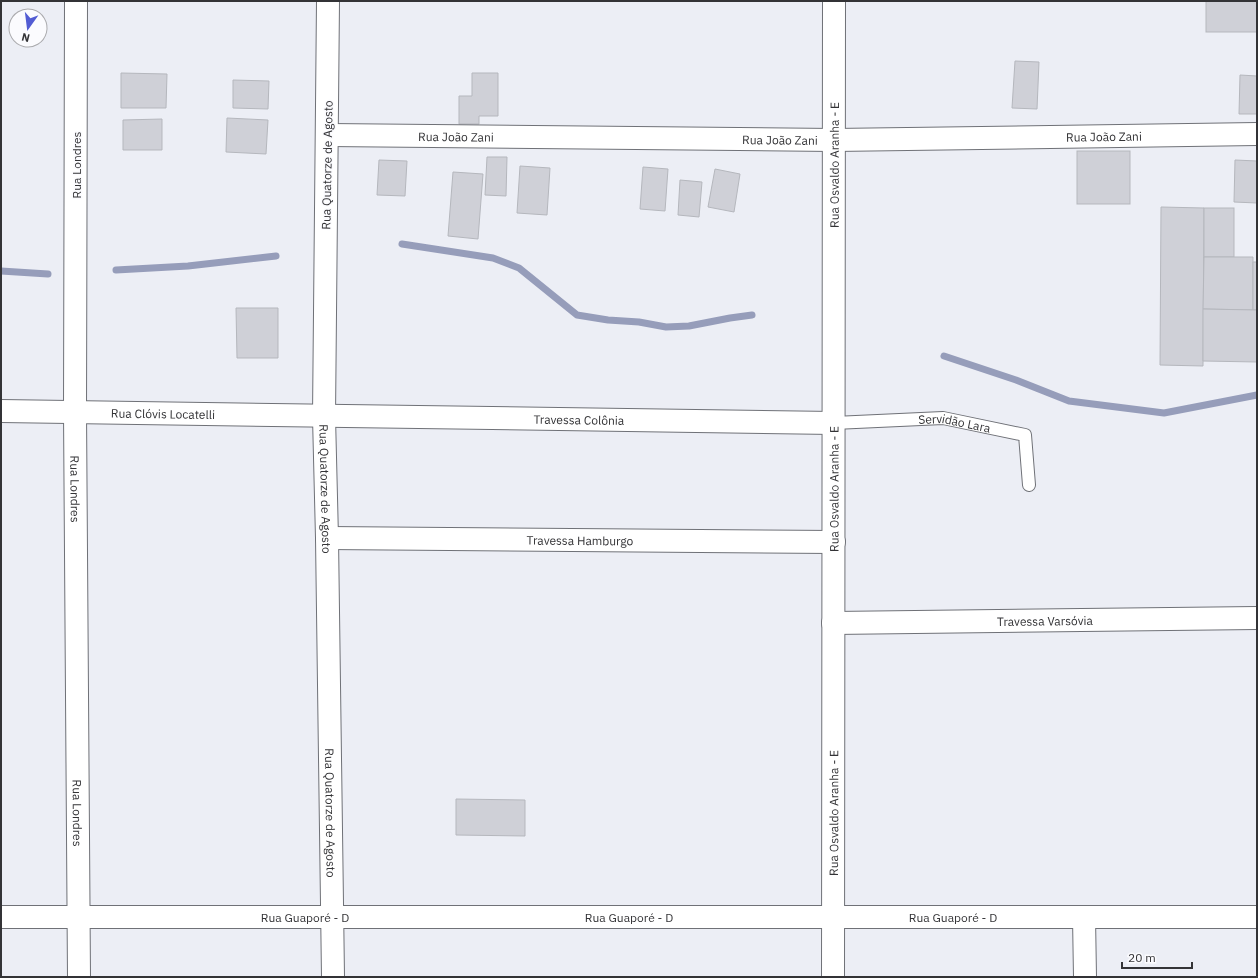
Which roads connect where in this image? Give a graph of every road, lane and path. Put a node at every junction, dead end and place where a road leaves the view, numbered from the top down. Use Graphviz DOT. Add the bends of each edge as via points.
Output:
graph roads {
  1 [pos="76,1"];
  2 [pos="328,1"];
  3 [pos="834,1"];
  4 [pos="1257,134"];
  5 [pos="328,135"];
  6 [pos="834,140"];
  7 [pos="1,411"];
  8 [pos="75,412"];
  9 [pos="324,416"];
  10 [pos="834,423"];
  11 [pos="1029,485"];
  12 [pos="327,538"];
  13 [pos="834,542"];
  14 [pos="1257,618"];
  15 [pos="833,623"];
  16 [pos="332,916"];
  17 [pos="1,917"];
  18 [pos="80,917"];
  19 [pos="833,917"];
  20 [pos="1084,917"];
  21 [pos="1257,917"];
  22 [pos="79,977"];
  23 [pos="333,977"];
  24 [pos="833,977"];
  25 [pos="1085,977"];
  1 -- 8 [label="street, Rua Londres"];
  2 -- 5 [label="street, Rua Quatorze de Agosto"];
  3 -- 6 [label="street, Rua Osvaldo Aranha - E"];
  4 -- 6 [label="street, Rua João Zani"];
  5 -- 6 [label="street, Rua João Zani"];
  5 -- 9 [label="street, Rua Quatorze de Agosto"];
  6 -- 10 [label="street, Rua Osvaldo Aranha - E"];
  7 -- 8 [label="street, Rua Clóvis Locatelli"];
  8 -- 9 [label="street, Rua Clóvis Locatelli"];
  8 -- 18 [label="street, Rua Londres"];
  9 -- 10 [label="street, Travessa Colônia"];
  9 -- 12 [label="street, Rua Quatorze de Agosto"];
  10 -- 11 [label="lane, Servidão Lara" via="944,418 1025,435"];
  10 -- 13 [label="street, Rua Osvaldo Aranha - E"];
  12 -- 13 [label="street, Travessa Hamburgo"];
  12 -- 16 [label="street, Rua Quatorze de Agosto"];
  13 -- 15 [label="street, Rua Osvaldo Aranha - E"];
  14 -- 15 [label="street, Travessa Varsóvia"];
  15 -- 19 [label="street, Rua Osvaldo Aranha - E"];
  16 -- 18 [label="street, Rua Guaporé - D"];
  16 -- 19 [label="street, Rua Guaporé - D"];
  16 -- 23 [label="street, Rua Quatorze de Agosto"];
  17 -- 18 [label="street, Rua Guaporé - D"];
  18 -- 22 [label="street, Rua Londres"];
  19 -- 20 [label="street, Rua Guaporé - D"];
  19 -- 24 [label="street, Rua Osvaldo Aranha - E"];
  20 -- 21 [label="street, Rua Guaporé - D"];
  20 -- 25 [label="street"];
}
